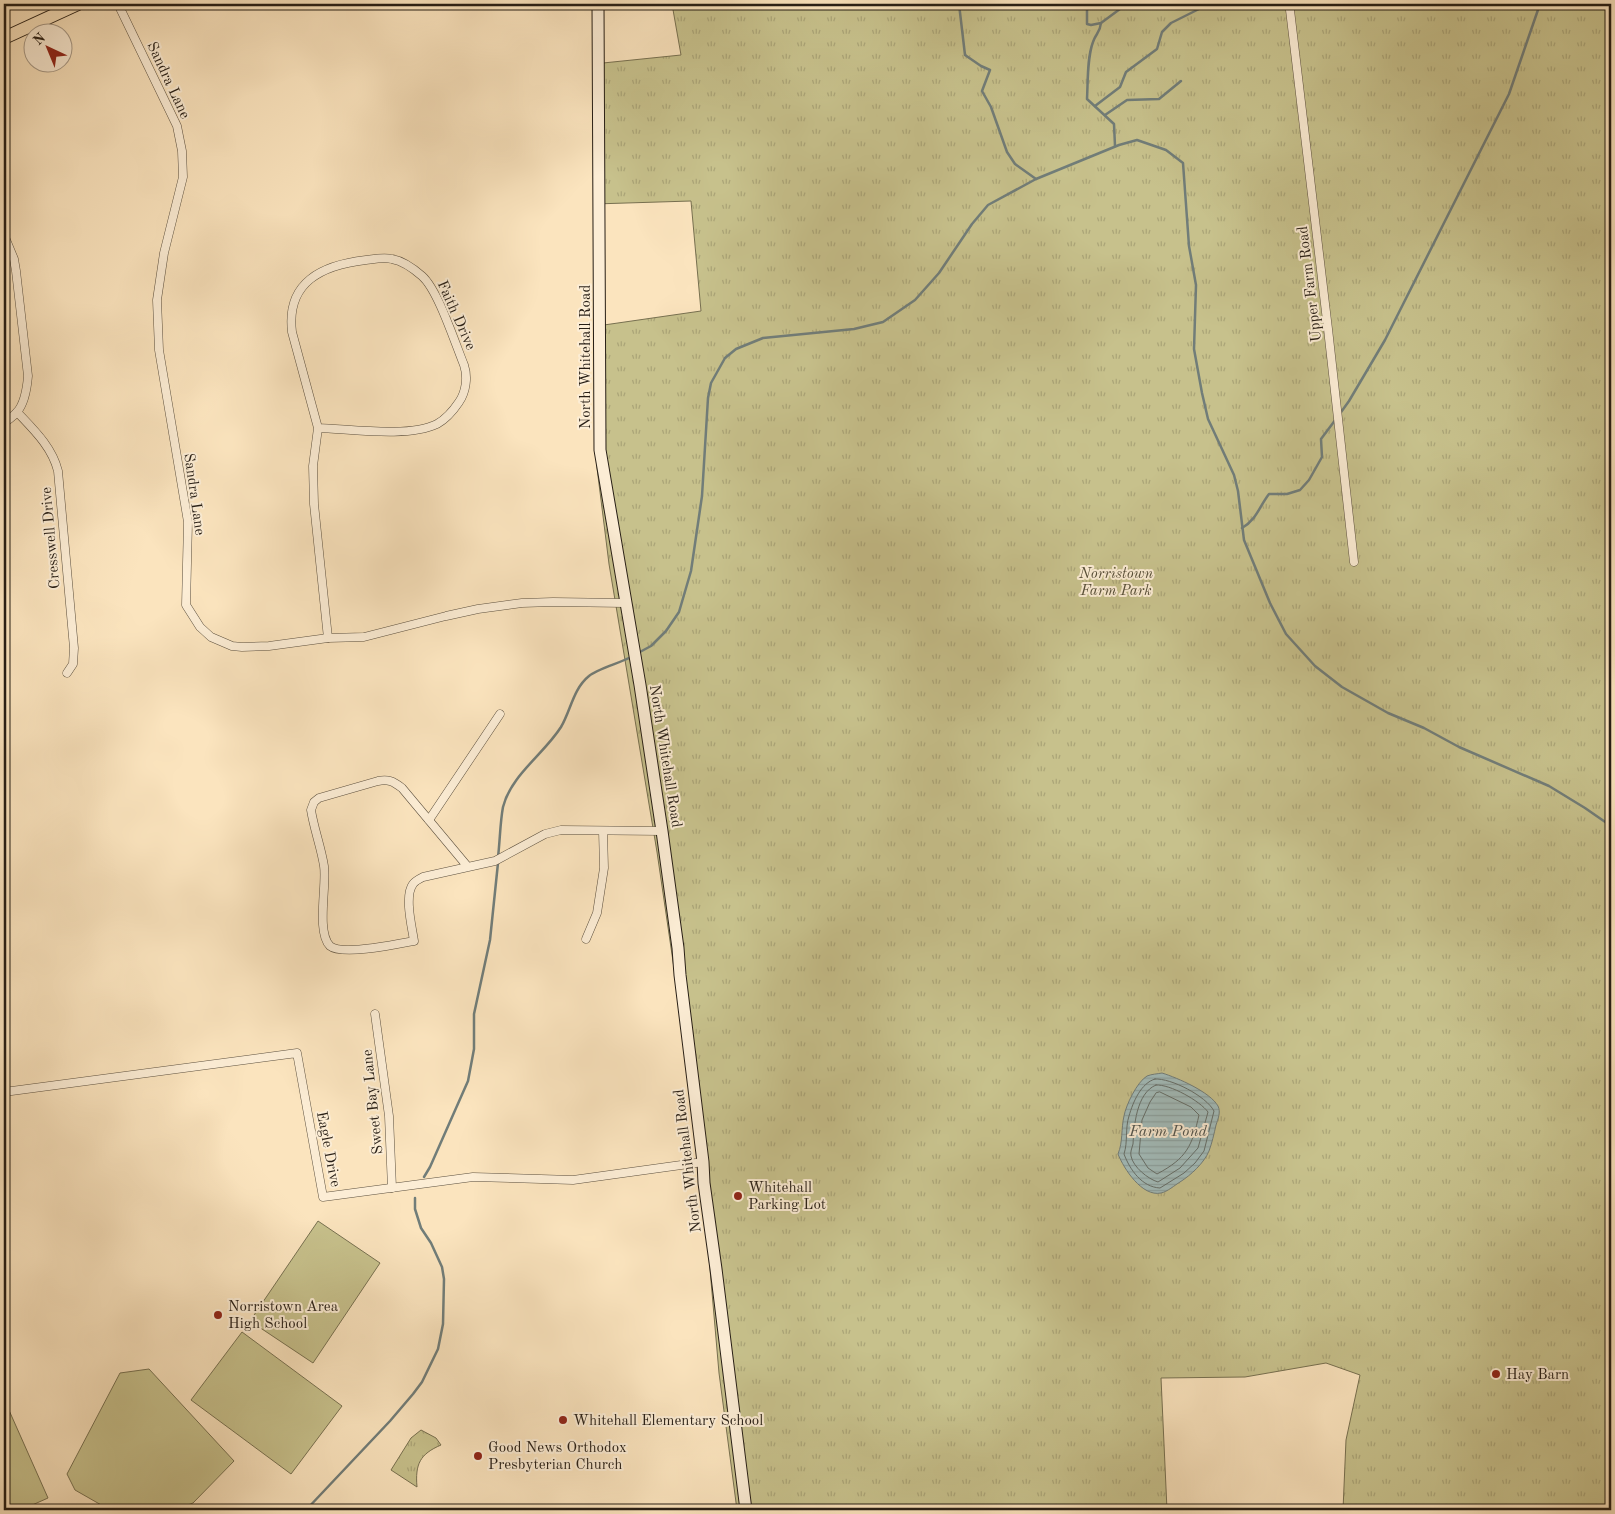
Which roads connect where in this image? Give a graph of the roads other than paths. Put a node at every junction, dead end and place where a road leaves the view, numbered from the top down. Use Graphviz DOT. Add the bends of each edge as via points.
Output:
graph roads {
  1 [pos="78,4"];
  2 [pos="118,4"];
  3 [pos="598,4"];
  4 [pos="1291,4"];
  5 [pos="4,38"];
  6 [pos="4,235"];
  7 [pos="17,412"];
  8 [pos="4,423"];
  9 [pos="318,428"];
  10 [pos="1354,562"];
  11 [pos="625,603"];
  12 [pos="328,638"];
  13 [pos="68,673"];
  14 [pos="500,714"];
  15 [pos="429,820"];
  16 [pos="602,831"];
  17 [pos="662,831"];
  18 [pos="468,867"];
  19 [pos="586,939"];
  20 [pos="375,1014"];
  21 [pos="4,1092"];
  22 [pos="702,1162"];
  23 [pos="392,1188"];
  24 [pos="746,1510"];
  1 -- 5 [label="main road"];
  2 -- 12 [label="street, Sandra Lane" via="177,126 182,152 183,177 164,253 157,300 159,350 188,522 186,605 200,627 211,637 232,646 269,646"];
  3 -- 11 [label="main road, North Whitehall Road" via="600,450"];
  4 -- 10 [label="street, Upper Farm Road"];
  6 -- 7 [label="street" via="14,259 27,363 28,385"];
  7 -- 8 [label="street"];
  7 -- 13 [label="street, Cresswell Drive" via="40,436 58,471 74,648 73,664"];
  9 -- 9 [label="street, Faith Drive" via="292,332 296,298 312,277 332,266 386,258 408,265 433,290 464,365 466,383 462,398 445,419 414,431"];
  9 -- 12 [label="street, Faith Drive" via="313,466 314,504"];
  11 -- 12 [label="street, Sandra Lane" via="522,603 478,609 364,637"];
  11 -- 17 [label="main road, North Whitehall Road"];
  14 -- 15 [label="street"];
  15 -- 18 [label="street"];
  15 -- 18 [label="street" via="402,788 386,780 318,798 314,802 312,819 324,867 322,913 330,945 336,949 354,950 414,941 408,894 411,886 432,874"];
  16 -- 17 [label="street"];
  16 -- 18 [label="street" via="561,830 545,834 495,861"];
  16 -- 19 [label="street" via="604,868 597,913"];
  17 -- 22 [label="main road, North Whitehall Road"];
  20 -- 23 [label="street, Sweet Bay Lane" via="389,1116"];
  21 -- 23 [label="street, Eagle Drive" via="297,1052 323,1197"];
  22 -- 23 [label="street, Eagle Drive" via="588,1179 530,1180 473,1176"];
  22 -- 24 [label="main road, North Whitehall Road"];
}
